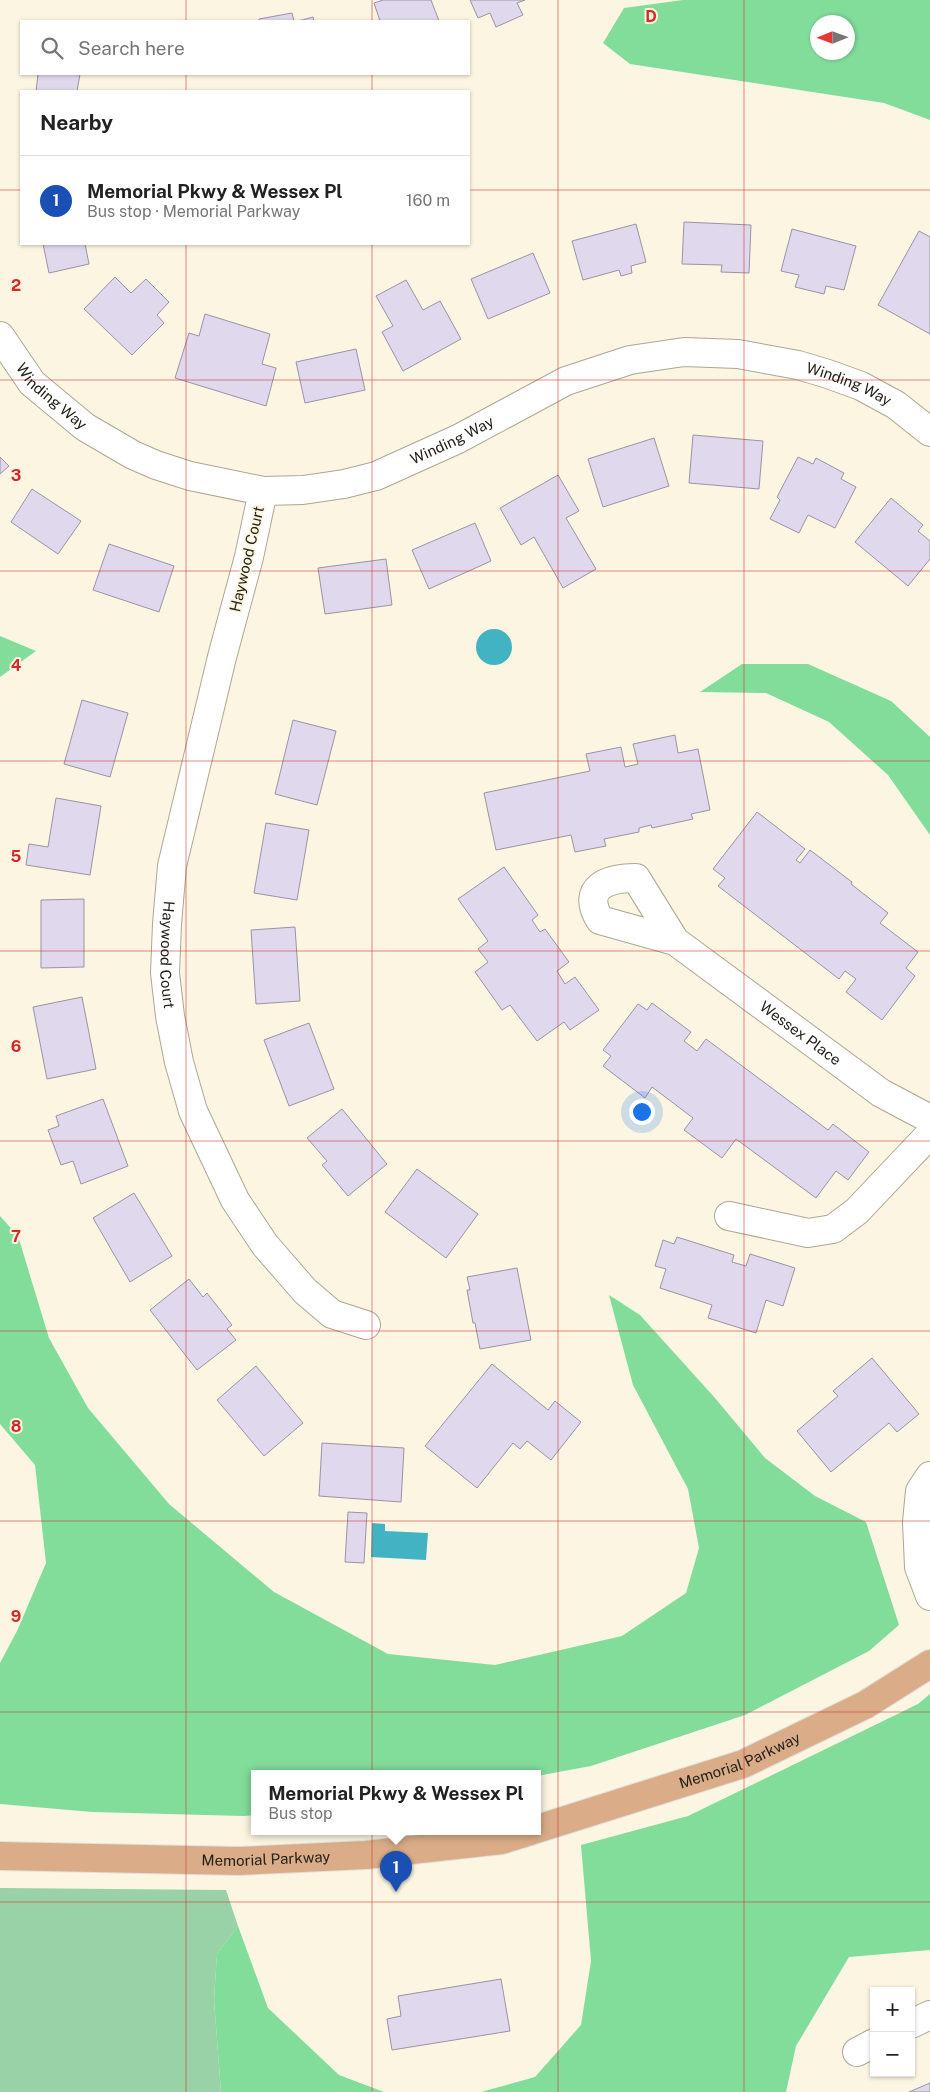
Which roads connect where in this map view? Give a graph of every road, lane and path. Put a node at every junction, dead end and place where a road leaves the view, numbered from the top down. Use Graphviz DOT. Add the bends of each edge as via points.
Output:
graph roads {
  1 [pos="0,336"];
  2 [pos="930,432"];
  3 [pos="263,491"];
  4 [pos="675,941"];
  5 [pos="930,1120"];
  6 [pos="930,1134"];
  7 [pos="729,1216"];
  8 [pos="366,1325"];
  9 [pos="930,1476"];
  10 [pos="930,1596"];
  11 [pos="930,1664"];
  12 [pos="541,1828"];
  13 [pos="518,1835"];
  14 [pos="0,1856"];
  15 [pos="930,2015"];
  16 [pos="915,2022"];
  1 -- 3 [label="street, Winding Way" via="32,383 85,427 156,465 190,476"];
  2 -- 3 [label="street, Winding Way" via="896,405 861,386 828,374 738,354 684,352 630,360 566,381 450,443 376,476 303,490"];
  3 -- 8 [label="street, Haywood Court" via="172,866 165,973 170,1016 193,1111 235,1200 265,1245 305,1290 332,1314"];
  4 -- 5 [label="street, Wessex Place" via="881,1092"];
  6 -- 7 [label="street" via="857,1211 834,1229 808,1232"];
  9 -- 10 [label="street" via="920,1491 917,1522 919,1568"];
  11 -- 12 [label="main road, Memorial Parkway" via="864,1705 743,1764"];
  13 -- 14 [label="main road, Memorial Parkway" via="502,1840 366,1856 238,1861"];
  15 -- 16 [label="street"];
}
